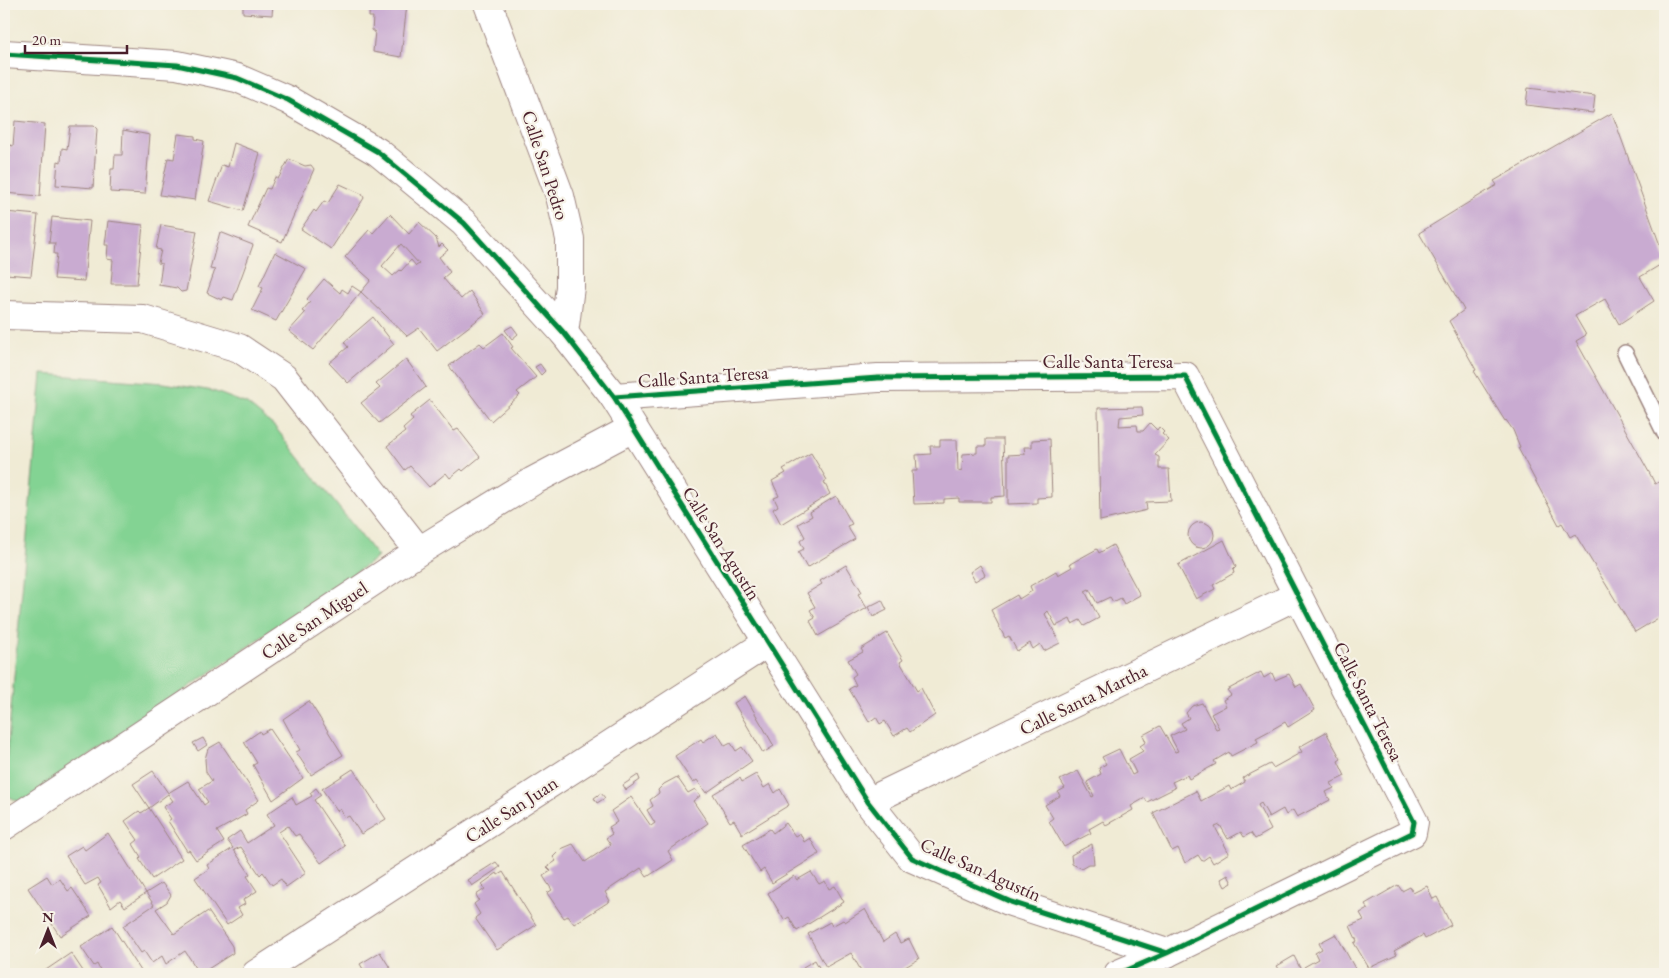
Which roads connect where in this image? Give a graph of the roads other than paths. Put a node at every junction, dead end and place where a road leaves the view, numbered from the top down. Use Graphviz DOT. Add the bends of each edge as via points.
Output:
graph roads {
  1 [pos="488,4"];
  2 [pos="4,54"];
  3 [pos="4,315"];
  4 [pos="564,333"];
  5 [pos="1625,353"];
  6 [pos="614,397"];
  7 [pos="633,428"];
  8 [pos="1665,434"];
  9 [pos="419,551"];
  10 [pos="1298,595"];
  11 [pos="767,643"];
  12 [pos="868,802"];
  13 [pos="4,826"];
  14 [pos="1168,952"];
  15 [pos="256,974"];
  16 [pos="1118,974"];
  1 -- 4 [label="street, Calle San Pedro" via="560,196 570,239 570,287"];
  2 -- 4 [label="street, Calle San Agustín" via="177,65 237,78 288,100 378,152 464,224"];
  3 -- 9 [label="street" via="143,319 239,348 284,378"];
  4 -- 6 [label="street, Calle San Agustín"];
  5 -- 8 [label="lane"];
  6 -- 7 [label="street, Calle San Agustín"];
  6 -- 10 [label="street, Calle Santa Teresa" via="878,378 1185,376"];
  7 -- 9 [label="street, Calle San Miguel" via="533,480"];
  7 -- 11 [label="street, Calle San Agustín"];
  9 -- 13 [label="street, Calle San Miguel"];
  10 -- 12 [label="street, Calle Santa Martha"];
  10 -- 14 [label="street, Calle Santa Teresa" via="1415,828"];
  11 -- 12 [label="street, Calle San Agustín"];
  11 -- 15 [label="street, Calle San Juan"];
  12 -- 14 [label="street, Calle San Agustín" via="912,858 1011,902"];
  14 -- 16 [label="street"];
}
